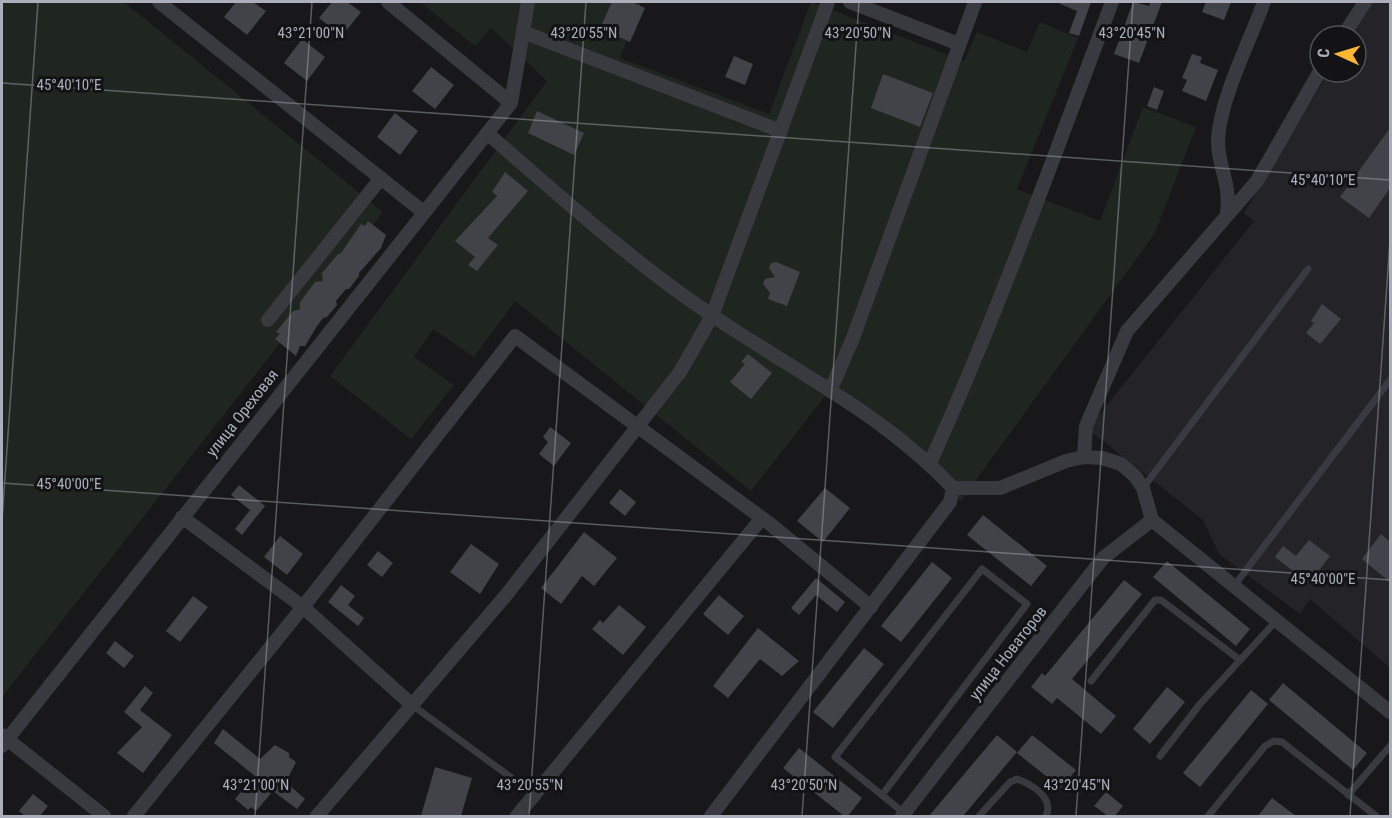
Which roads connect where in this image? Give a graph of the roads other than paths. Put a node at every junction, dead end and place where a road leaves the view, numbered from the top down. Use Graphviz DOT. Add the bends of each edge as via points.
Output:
graph roads {
  1 [pos="159,2"];
  2 [pos="388,2"];
  3 [pos="528,2"];
  4 [pos="828,2"];
  5 [pos="850,2"];
  6 [pos="975,2"];
  7 [pos="1112,2"];
  8 [pos="1264,2"];
  9 [pos="1365,2"];
  10 [pos="1351,24"];
  11 [pos="523,32"];
  12 [pos="959,44"];
  13 [pos="1313,84"];
  14 [pos="511,103"];
  15 [pos="781,131"];
  16 [pos="487,133"];
  17 [pos="381,178"];
  18 [pos="422,212"];
  19 [pos="1227,213"];
  20 [pos="1308,269"];
  21 [pos="712,316"];
  22 [pos="268,320"];
  23 [pos="1390,380"];
  24 [pos="830,391"];
  25 [pos="638,426"];
  26 [pos="1084,457"];
  27 [pos="930,463"];
  28 [pos="953,488"];
  29 [pos="1143,488"];
  30 [pos="182,517"];
  31 [pos="762,518"];
  32 [pos="1152,520"];
  33 [pos="1234,586"];
  34 [pos="303,607"];
  35 [pos="871,607"];
  36 [pos="1276,621"];
  37 [pos="1240,660"];
  38 [pos="1091,681"];
  39 [pos="412,705"];
  40 [pos="1390,712"];
  41 [pos="3,740"];
  42 [pos="1390,746"];
  43 [pos="1160,756"];
  44 [pos="535,795"];
  45 [pos="882,795"];
  46 [pos="1348,795"];
  47 [pos="903,815"];
  48 [pos="104,816"];
  49 [pos="134,816"];
  50 [pos="317,816"];
  51 [pos="518,816"];
  52 [pos="711,816"];
  53 [pos="979,816"];
  54 [pos="1046,816"];
  55 [pos="1208,816"];
  56 [pos="1376,816"];
  1 -- 17 [label="street"];
  2 -- 14 [label="street"];
  3 -- 11 [label="street"];
  4 -- 15 [label="street"];
  5 -- 12 [label="street"];
  6 -- 12 [label="street"];
  7 -- 27 [label="street" via="1032,216"];
  8 -- 19 [label="street" via="1220,118 1220,155 1229,193"];
  9 -- 10 [label="street"];
  11 -- 14 [label="street"];
  11 -- 15 [label="street"];
  12 -- 24 [label="street" via="857,327"];
  13 -- 19 [label="street" via="1257,181"];
  14 -- 16 [label="street, улица Ореховая"];
  15 -- 21 [label="street"];
  16 -- 18 [label="street, улица Ореховая"];
  16 -- 21 [label="street" via="628,255"];
  17 -- 18 [label="street"];
  17 -- 22 [label="street"];
  18 -- 30 [label="street, улица Ореховая"];
  19 -- 26 [label="street" via="1127,331 1086,426"];
  20 -- 29 [label="lane"];
  21 -- 24 [label="street"];
  21 -- 25 [label="street" via="680,372"];
  23 -- 33 [label="lane"];
  24 -- 27 [label="street"];
  25 -- 31 [label="street"];
  25 -- 34 [label="street" via="515,336"];
  25 -- 39 [label="street" via="507,594"];
  26 -- 28 [label="street" via="1000,488"];
  26 -- 29 [label="street" via="1120,464"];
  27 -- 28 [label="street"];
  28 -- 35 [label="street" via="951,502"];
  29 -- 32 [label="street"];
  30 -- 34 [label="street"];
  30 -- 41 [label="street, улица Ореховая"];
  31 -- 35 [label="street"];
  31 -- 44 [label="street"];
  32 -- 33 [label="street"];
  32 -- 47 [label="street, улица Новаторов" via="1103,558"];
  33 -- 36 [label="street"];
  34 -- 39 [label="street"];
  34 -- 49 [label="street"];
  35 -- 52 [label="street"];
  36 -- 37 [label="lane"];
  36 -- 40 [label="street"];
  37 -- 38 [label="lane" via="1161,600 1155,600"];
  37 -- 43 [label="lane"];
  39 -- 44 [label="lane"];
  39 -- 50 [label="street"];
  41 -- 48 [label="street"];
  42 -- 46 [label="lane"];
  44 -- 51 [label="street"];
  45 -- 45 [label="lane" via="835,757 982,569 1027,604"];
  45 -- 47 [label="lane"];
  46 -- 55 [label="lane" via="1282,742 1274,741 1265,746"];
  46 -- 56 [label="lane"];
  53 -- 54 [label="lane" via="1017,779 1047,799"];
}
